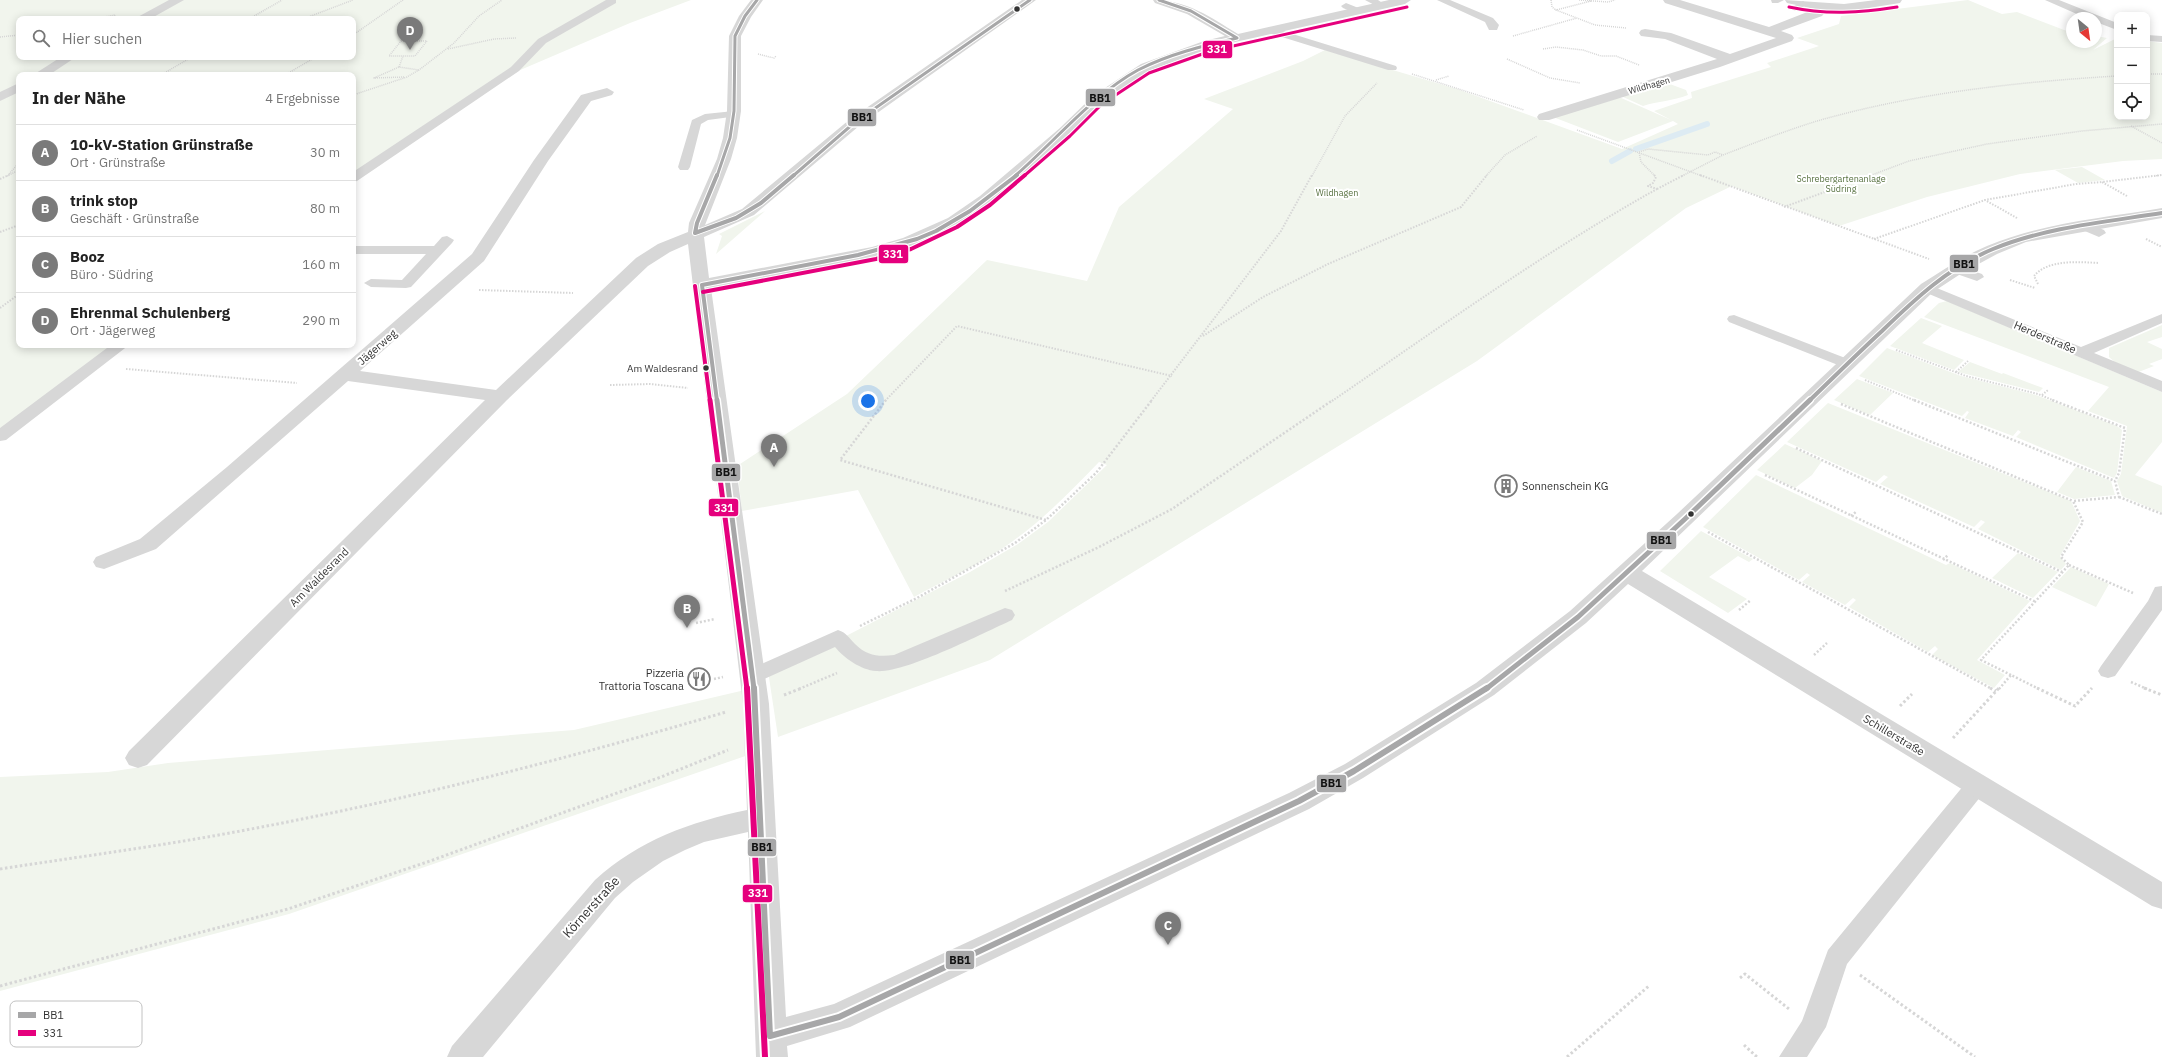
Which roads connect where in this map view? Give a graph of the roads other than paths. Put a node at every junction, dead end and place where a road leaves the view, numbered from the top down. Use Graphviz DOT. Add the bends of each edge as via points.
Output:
graph roads {
  1 [pos="178,0"];
  2 [pos="606,0"];
  3 [pos="611,0"];
  4 [pos="757,0"];
  5 [pos="1030,0"];
  6 [pos="1159,0"];
  7 [pos="1370,0"];
  8 [pos="1405,0"];
  9 [pos="1442,0"];
  10 [pos="1669,0"];
  11 [pos="1896,0"];
  12 [pos="2050,0"];
  13 [pos="593,3"];
  14 [pos="1797,4"];
  15 [pos="1382,6"];
  16 [pos="1823,8"];
  17 [pos="2080,12"];
  18 [pos="146,16"];
  19 [pos="2102,21"];
  20 [pos="2114,26"];
  21 [pos="1492,28"];
  22 [pos="541,29"];
  23 [pos="1270,30"];
  24 [pos="1769,31"];
  25 [pos="1645,33"];
  26 [pos="551,36"];
  27 [pos="1237,38"];
  28 [pos="2150,38"];
  29 [pos="2162,39"];
  30 [pos="1730,59"];
  31 [pos="65,60"];
  32 [pos="1392,68"];
  33 [pos="45,72"];
  34 [pos="16,89"];
  35 [pos="607,92"];
  36 [pos="0,97"];
  37 [pos="734,114"];
  38 [pos="1544,117"];
  39 [pos="684,167"];
  40 [pos="356,176"];
  41 [pos="2160,213"];
  42 [pos="695,233"];
  43 [pos="356,250"];
  44 [pos="1956,269"];
  45 [pos="1977,277"];
  46 [pos="372,283"];
  47 [pos="702,285"];
  48 [pos="1927,288"];
  49 [pos="2162,318"];
  50 [pos="1734,319"];
  51 [pos="117,348"];
  52 [pos="2081,353"];
  53 [pos="1844,368"];
  54 [pos="338,380"];
  55 [pos="2162,387"];
  56 [pos="500,396"];
  57 [pos="0,436"];
  58 [pos="104,562"];
  59 [pos="1627,573"];
  60 [pos="2159,598"];
  61 [pos="1005,615"];
  62 [pos="2108,671"];
  63 [pos="753,676"];
  64 [pos="138,758"];
  65 [pos="1977,785"];
  66 [pos="761,818"];
  67 [pos="2162,897"];
  68 [pos="771,1046"];
  69 [pos="463,1057"];
  70 [pos="1792,1057"];
  1 -- 18 [label="street"];
  2 -- 13 [label="lane"];
  3 -- 26 [label="lane" via="611,3 594,14"];
  4 -- 37 [label="street" via="735,36"];
  5 -- 42 [label="street, Am Waldesrand" via="854,123 761,203 736,218"];
  6 -- 27 [label="street" via="1191,12"];
  7 -- 15 [label="lane"];
  8 -- 15 [label="street"];
  9 -- 21 [label="lane" via="1489,20 1494,26"];
  10 -- 24 [label="street, Wildhagen" via="1704,13"];
  11 -- 16 [label="street" via="1847,8"];
  12 -- 17 [label="lane"];
  14 -- 16 [label="street"];
  15 -- 23 [label="street" via="1352,8"];
  16 -- 24 [label="street" via="1818,14"];
  19 -- 20 [label="lane"];
  22 -- 26 [label="lane"];
  23 -- 27 [label="street"];
  23 -- 32 [label="lane"];
  24 -- 30 [label="street, Wildhagen" via="1788,38"];
  25 -- 30 [label="street" via="1667,36"];
  26 -- 40 [label="lane" via="542,41 515,69"];
  27 -- 47 [label="street" via="1183,52 1135,72 1098,99 986,199 954,221 932,232 875,252"];
  28 -- 29 [label="lane"];
  30 -- 38 [label="street, Wildhagen"];
  31 -- 33 [label="street"];
  34 -- 36 [label="street"];
  35 -- 54 [label="street, Jägerweg" via="586,98 541,160 478,258"];
  37 -- 39 [label="lane" via="705,117 696,122"];
  37 -- 42 [label="street" via="724,159"];
  41 -- 44 [label="street" via="2092,229 2043,233 1991,250"];
  42 -- 47 [label="street"];
  42 -- 56 [label="street, Am Waldesrand" via="642,262"];
  43 -- 46 [label="lane" via="442,245 406,284"];
  44 -- 45 [label="lane"];
  44 -- 48 [label="street"];
  47 -- 63 [label="street"];
  48 -- 52 [label="lane, Herderstraße"];
  48 -- 53 [label="street"];
  49 -- 52 [label="lane"];
  50 -- 53 [label="lane" via="1811,348"];
  51 -- 57 [label="lane"];
  52 -- 55 [label="lane, Herderstraße"];
  53 -- 59 [label="street"];
  54 -- 56 [label="street"];
  54 -- 58 [label="street, Jägerweg" via="148,544"];
  56 -- 64 [label="street, Am Waldesrand"];
  59 -- 65 [label="street, Schillerstraße"];
  59 -- 68 [label="street" via="1578,616 1485,690 1354,771 1299,801 839,1017"];
  60 -- 62 [label="lane"];
  61 -- 63 [label="lane" via="897,662 876,664 849,650 838,637"];
  63 -- 66 [label="street"];
  65 -- 67 [label="street, Schillerstraße"];
  65 -- 70 [label="lane" via="1837,958 1813,1028"];
  66 -- 68 [label="street"];
  66 -- 69 [label="street, Körnerstraße" via="686,837 621,874 605,889"];
}
